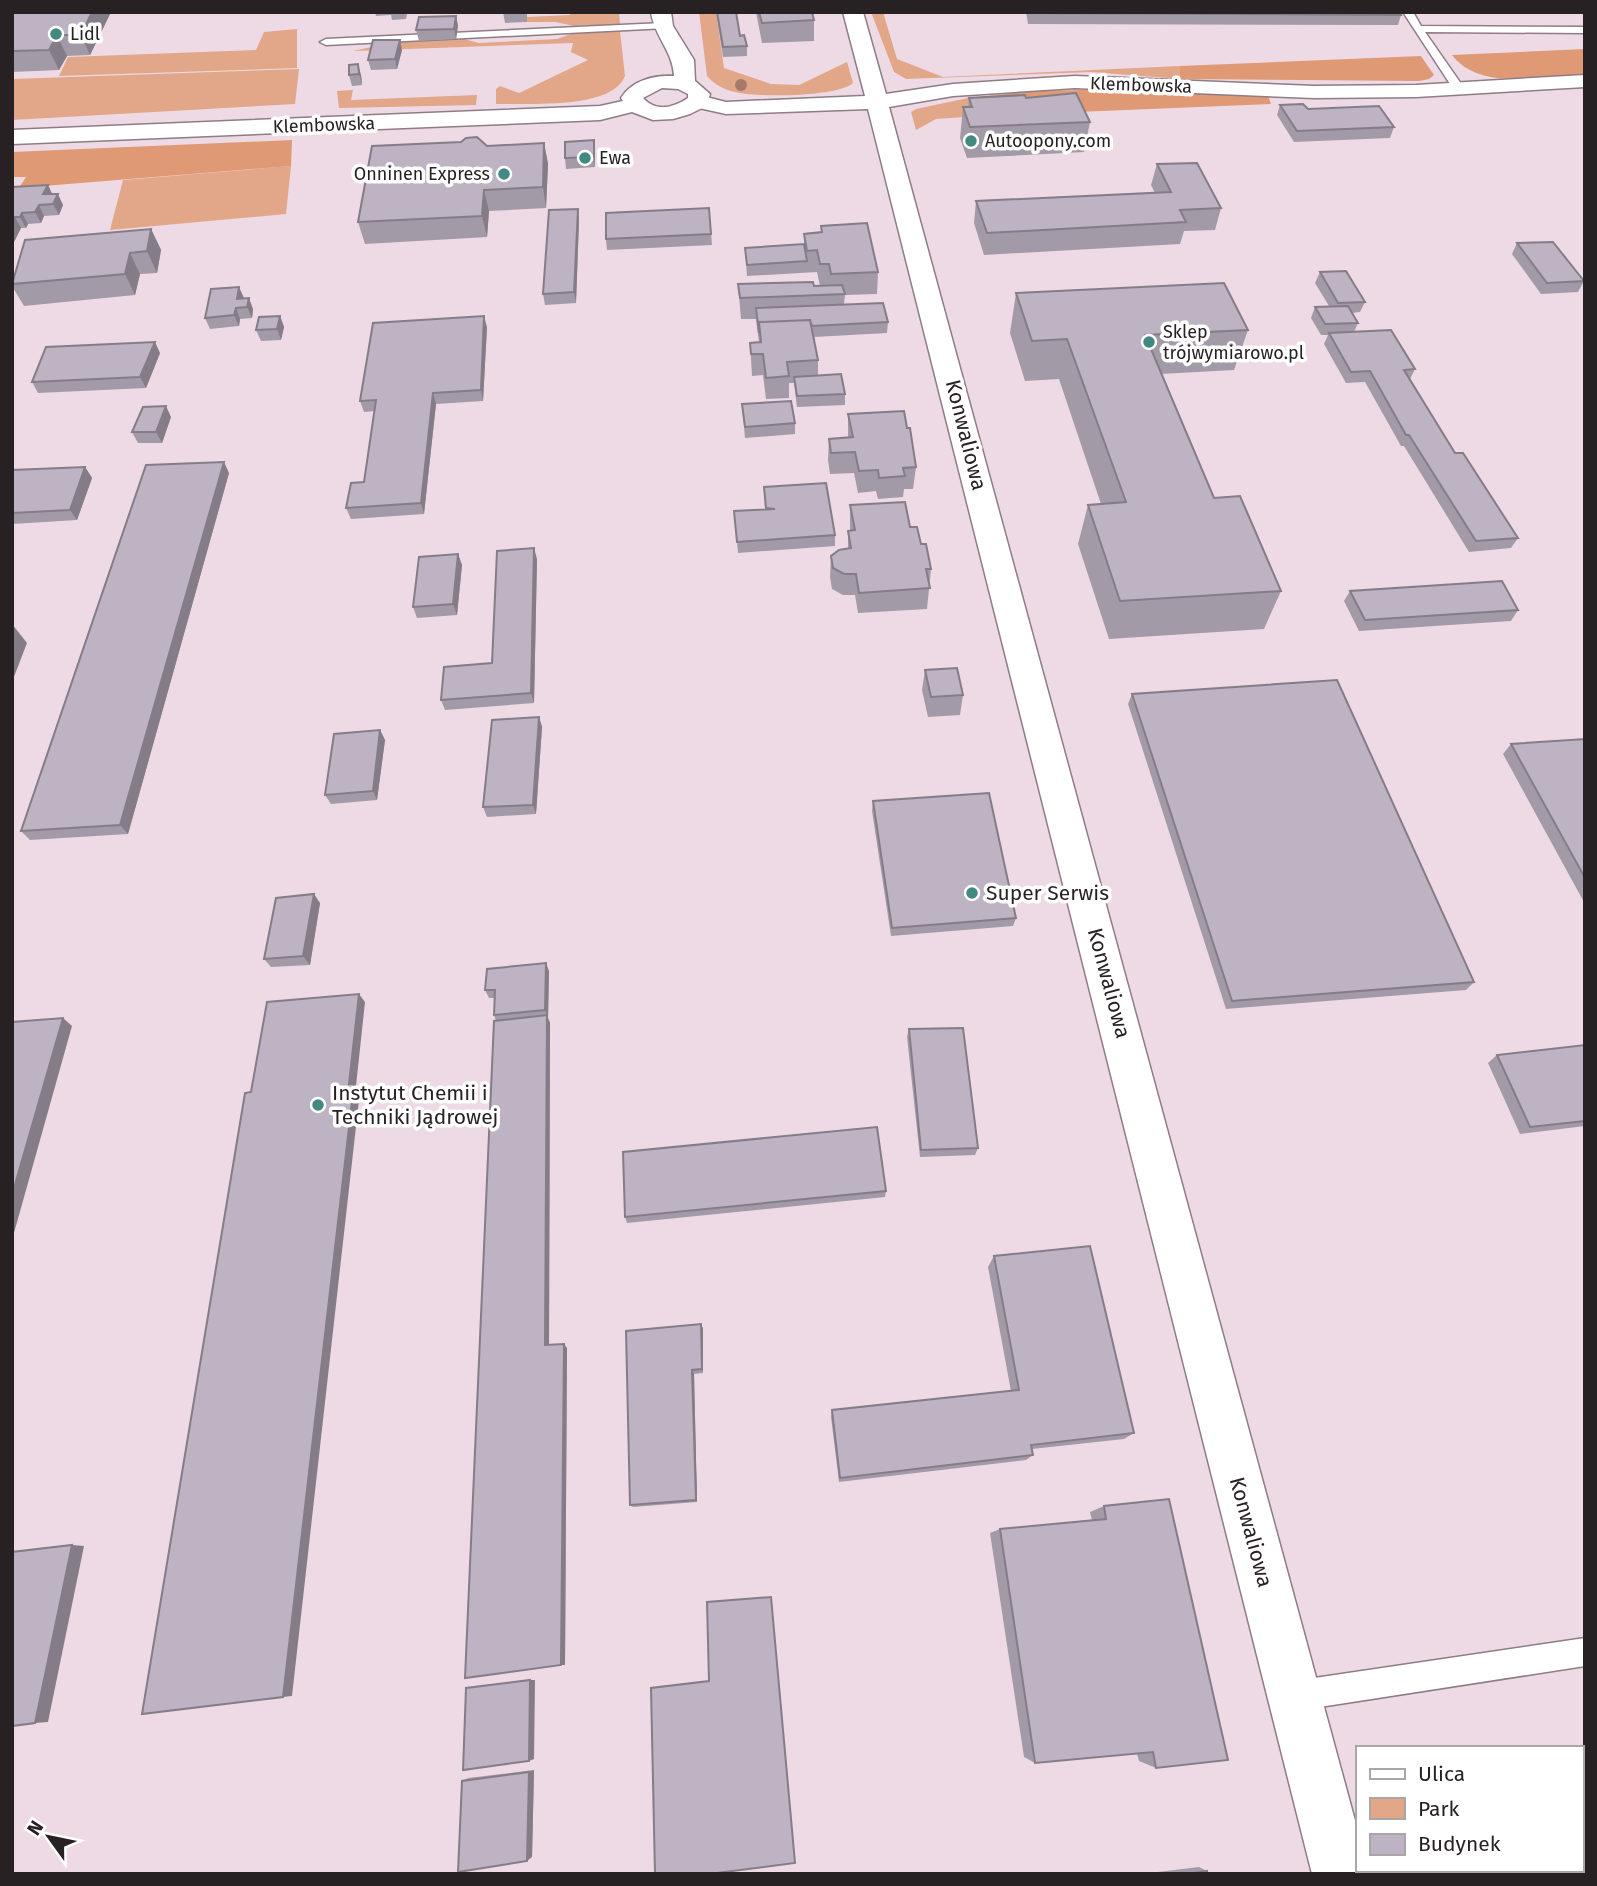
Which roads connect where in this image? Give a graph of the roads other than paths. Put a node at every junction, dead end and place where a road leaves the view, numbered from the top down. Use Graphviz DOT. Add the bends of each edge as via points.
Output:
graph roads {
  1 [pos="853,12"];
  2 [pos="1408,12"];
  3 [pos="662,19"];
  4 [pos="1417,29"];
  5 [pos="1585,30"];
  6 [pos="326,42"];
  7 [pos="1585,81"];
  8 [pos="646,85"];
  9 [pos="1458,88"];
  10 [pos="692,92"];
  11 [pos="879,102"];
  12 [pos="635,105"];
  13 [pos="12,137"];
  14 [pos="1585,1652"];
  15 [pos="1294,1696"];
  16 [pos="1341,1874"];
  1 -- 11 [label="street, Konwaliowa"];
  2 -- 4 [label="lane"];
  3 -- 6 [label="lane"];
  3 -- 8 [label="street" via="647,56"];
  3 -- 10 [label="street" via="684,60"];
  4 -- 5 [label="lane"];
  4 -- 9 [label="lane"];
  7 -- 9 [label="street, Klembowska"];
  8 -- 10 [label="street, Klembowska" via="659,82"];
  8 -- 12 [label="street" via="632,98"];
  9 -- 11 [label="street, Klembowska" via="1314,92 1075,82 953,90"];
  10 -- 11 [label="street, Klembowska" via="726,108"];
  10 -- 12 [label="street" via="690,108 668,113"];
  11 -- 15 [label="street, Konwaliowa"];
  12 -- 13 [label="street, Klembowska" via="600,113"];
  14 -- 15 [label="lane"];
  15 -- 16 [label="street, Konwaliowa"];
}
